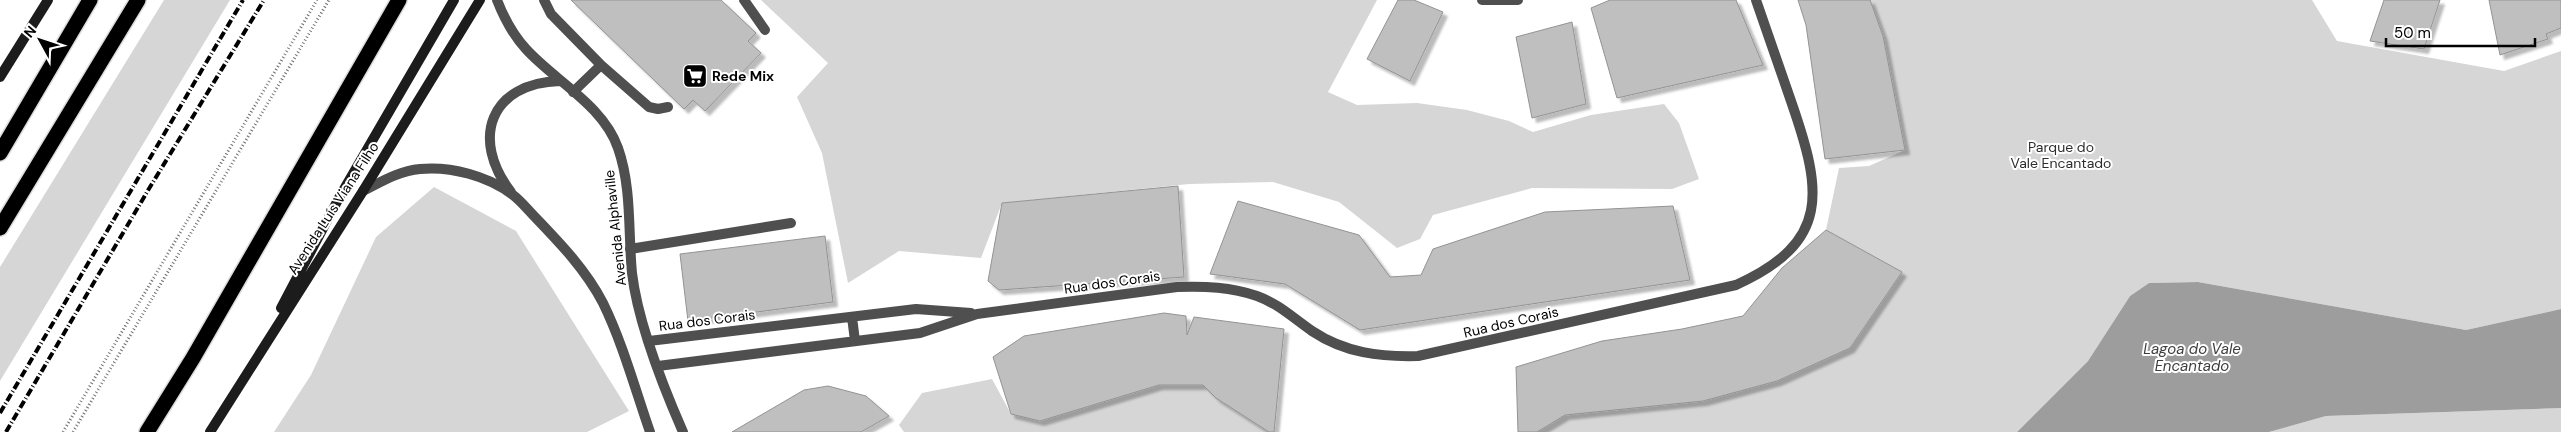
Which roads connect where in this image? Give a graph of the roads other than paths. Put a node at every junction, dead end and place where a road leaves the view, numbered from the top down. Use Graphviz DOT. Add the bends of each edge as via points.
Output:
graph roads {
  1 [pos="48,0"];
  2 [pos="90,0"];
  3 [pos="138,0"];
  4 [pos="400,0"];
  5 [pos="454,0"];
  6 [pos="480,0"];
  7 [pos="497,0"];
  8 [pos="544,0"];
  9 [pos="744,0"];
  10 [pos="1482,0"];
  11 [pos="1518,0"];
  12 [pos="1756,0"];
  13 [pos="765,30"];
  14 [pos="601,65"];
  15 [pos="0,77"];
  16 [pos="560,81"];
  17 [pos="573,92"];
  18 [pos="668,107"];
  19 [pos="0,153"];
  20 [pos="363,191"];
  21 [pos="513,195"];
  22 [pos="791,224"];
  23 [pos="0,228"];
  24 [pos="630,249"];
  25 [pos="977,314"];
  26 [pos="852,317"];
  27 [pos="649,341"];
  28 [pos="855,341"];
  29 [pos="658,366"];
  30 [pos="246,373"];
  31 [pos="147,432"];
  32 [pos="210,432"];
  33 [pos="650,432"];
  34 [pos="683,432"];
  1 -- 15 [label="main road"];
  2 -- 19 [label="highway"];
  3 -- 23 [label="highway"];
  4 -- 31 [label="highway"];
  5 -- 30 [label="main road" via="340,196"];
  6 -- 20 [label="main road, Avenida Luís Viana Filho"];
  7 -- 16 [label="street, Avenida Alphaville" via="516,37"];
  8 -- 14 [label="street" via="551,14"];
  9 -- 13 [label="street"];
  10 -- 11 [label="street"];
  12 -- 25 [label="street, Rua dos Corais" via="1806,146 1813,182 1813,203 1797,241 1782,260 1736,285 1418,356 1362,353 1334,343 1282,308 1257,296 1205,286"];
  14 -- 17 [label="street"];
  14 -- 18 [label="street" via="649,107"];
  16 -- 17 [label="street, Avenida Alphaville"];
  16 -- 21 [label="street" via="539,82 510,94 492,120 492,151 498,176"];
  17 -- 24 [label="street, Avenida Alphaville" via="603,123 618,148 628,198"];
  20 -- 21 [label="street, Avenida Alphaville" via="394,175 418,169 440,169 459,171"];
  20 -- 30 [label="main road, Avenida Luís Viana Filho"];
  21 -- 33 [label="street, Avenida Alphaville" via="590,281 615,333"];
  22 -- 24 [label="street"];
  24 -- 27 [label="street, Avenida Alphaville" via="636,296"];
  25 -- 26 [label="street, Rua dos Corais" via="916,310"];
  25 -- 28 [label="street, Rua dos Corais" via="920,332"];
  26 -- 27 [label="street, Rua dos Corais"];
  26 -- 28 [label="street"];
  27 -- 29 [label="street, Avenida Alphaville"];
  28 -- 29 [label="street, Rua dos Corais"];
  29 -- 34 [label="street, Avenida Alphaville"];
  30 -- 32 [label="main road, Avenida Luís Viana Filho"];
}
